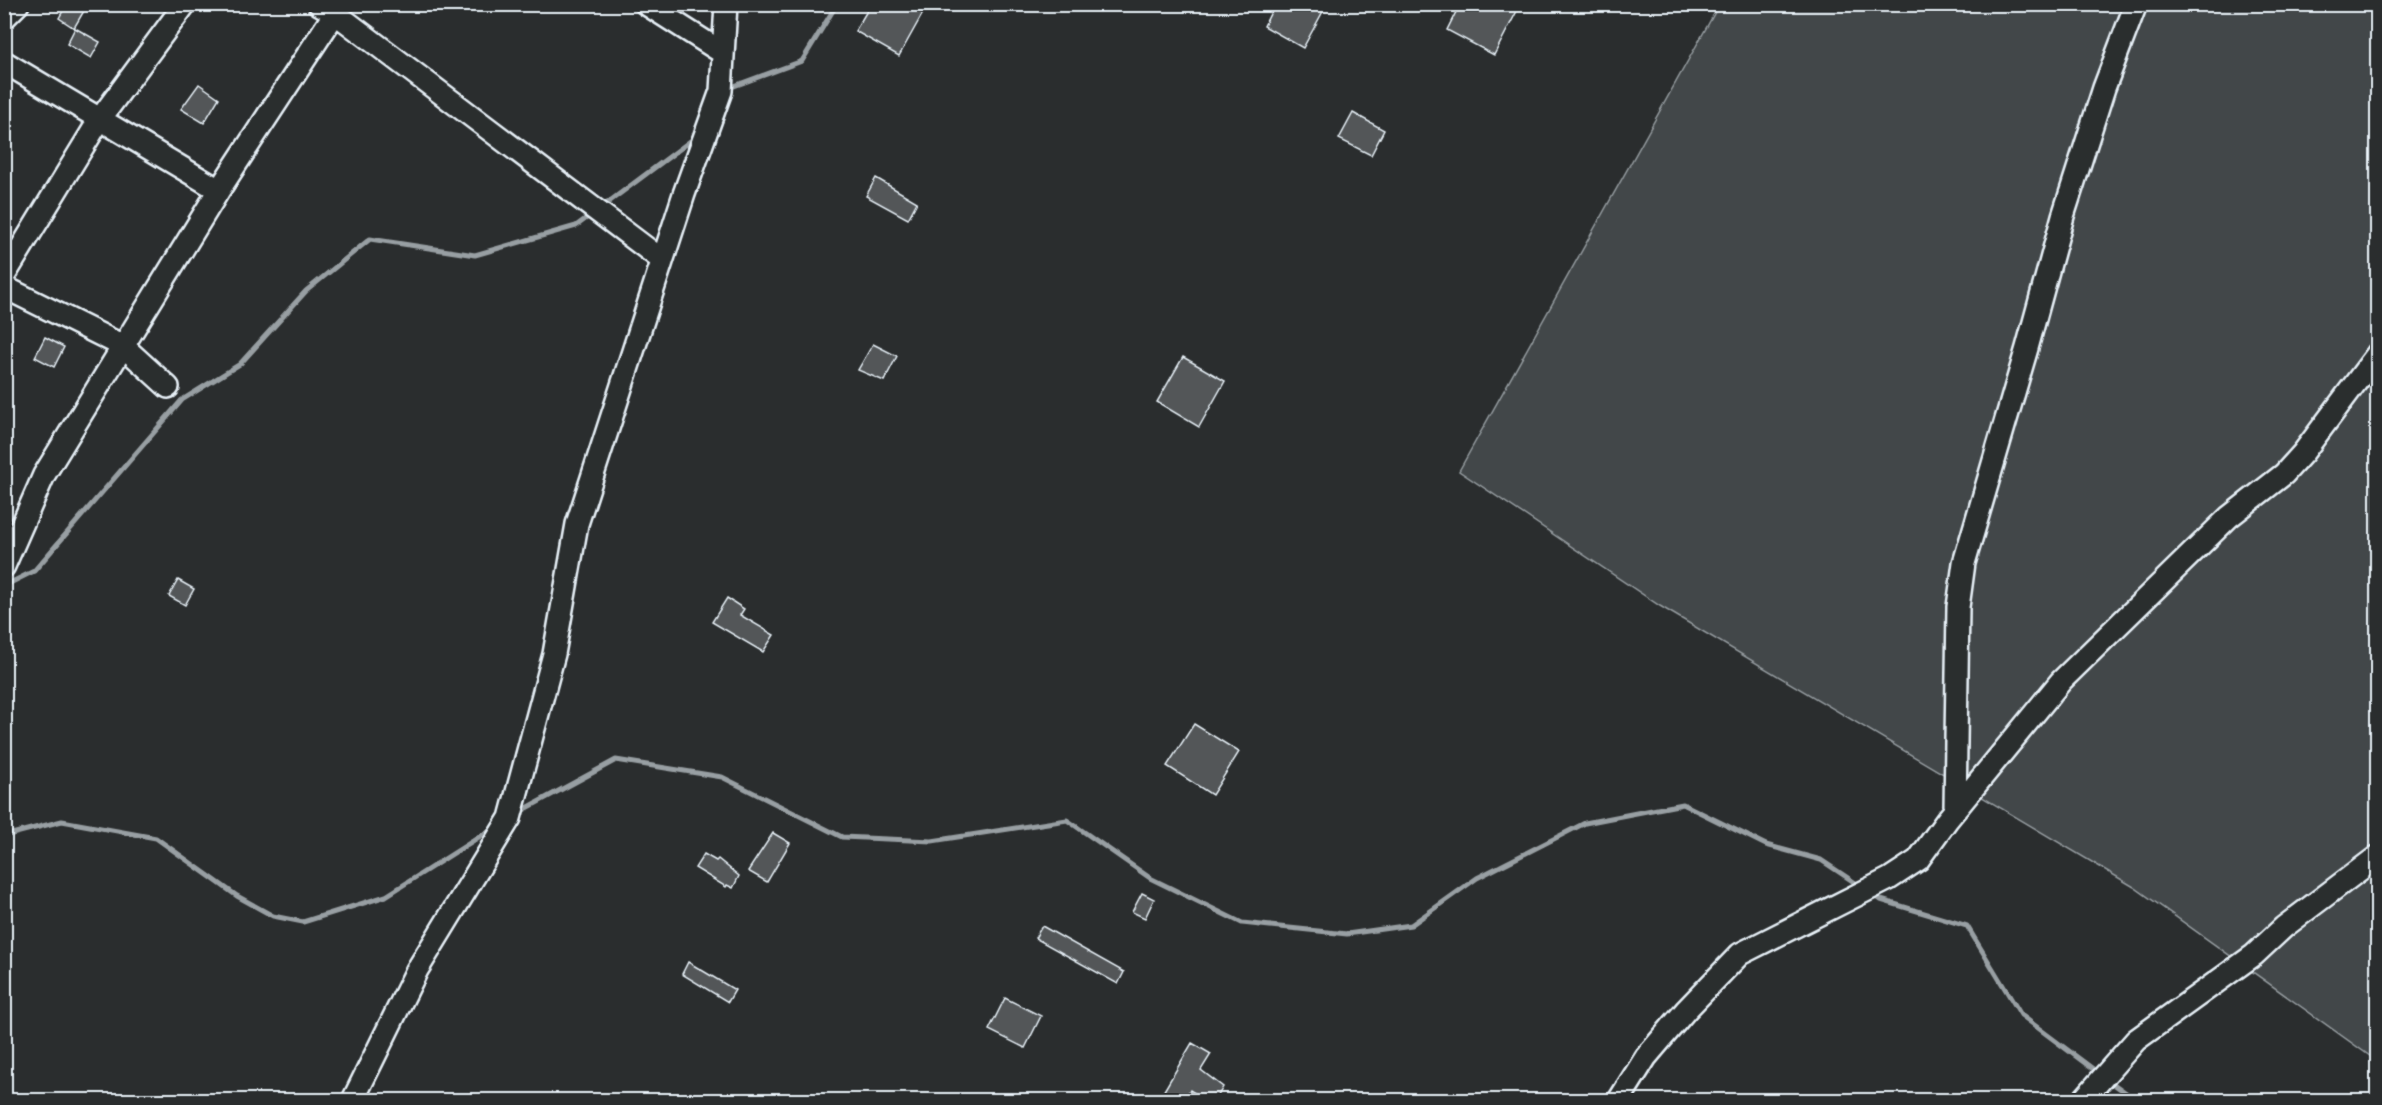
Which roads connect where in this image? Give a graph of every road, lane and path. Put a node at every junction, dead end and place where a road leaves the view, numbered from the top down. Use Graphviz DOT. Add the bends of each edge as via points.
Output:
graph roads {
  1 [pos="18,4"];
  2 [pos="185,4"];
  3 [pos="646,4"];
  4 [pos="726,4"];
  5 [pos="2136,4"];
  6 [pos="332,7"];
  7 [pos="4,18"];
  8 [pos="723,53"];
  9 [pos="4,62"];
  10 [pos="100,119"];
  11 [pos="219,190"];
  12 [pos="662,260"];
  13 [pos="4,276"];
  14 [pos="4,287"];
  15 [pos="123,346"];
  16 [pos="2378,353"];
  17 [pos="168,387"];
  18 [pos="4,566"];
  19 [pos="1955,810"];
  20 [pos="2378,856"];
  21 [pos="353,1101"];
  22 [pos="1619,1101"];
  23 [pos="2084,1101"];
  1 -- 7 [label="street"];
  2 -- 10 [label="street"];
  3 -- 8 [label="street"];
  4 -- 8 [label="street"];
  5 -- 19 [label="street" via="2063,216 1964,562 1958,607"];
  6 -- 11 [label="street"];
  6 -- 12 [label="street"];
  8 -- 12 [label="street" via="721,91"];
  9 -- 10 [label="street"];
  10 -- 11 [label="street"];
  10 -- 13 [label="street"];
  11 -- 15 [label="street"];
  12 -- 21 [label="street" via="577,524 554,654 510,818 417,970"];
  14 -- 15 [label="street"];
  15 -- 17 [label="street"];
  15 -- 18 [label="street" via="44,475"];
  16 -- 19 [label="street" via="2303,453 2229,517 2061,681"];
  19 -- 22 [label="street" via="1918,860 1875,887 1740,954 1653,1049"];
  20 -- 23 [label="street" via="2284,927 2254,955 2136,1040"];
}
